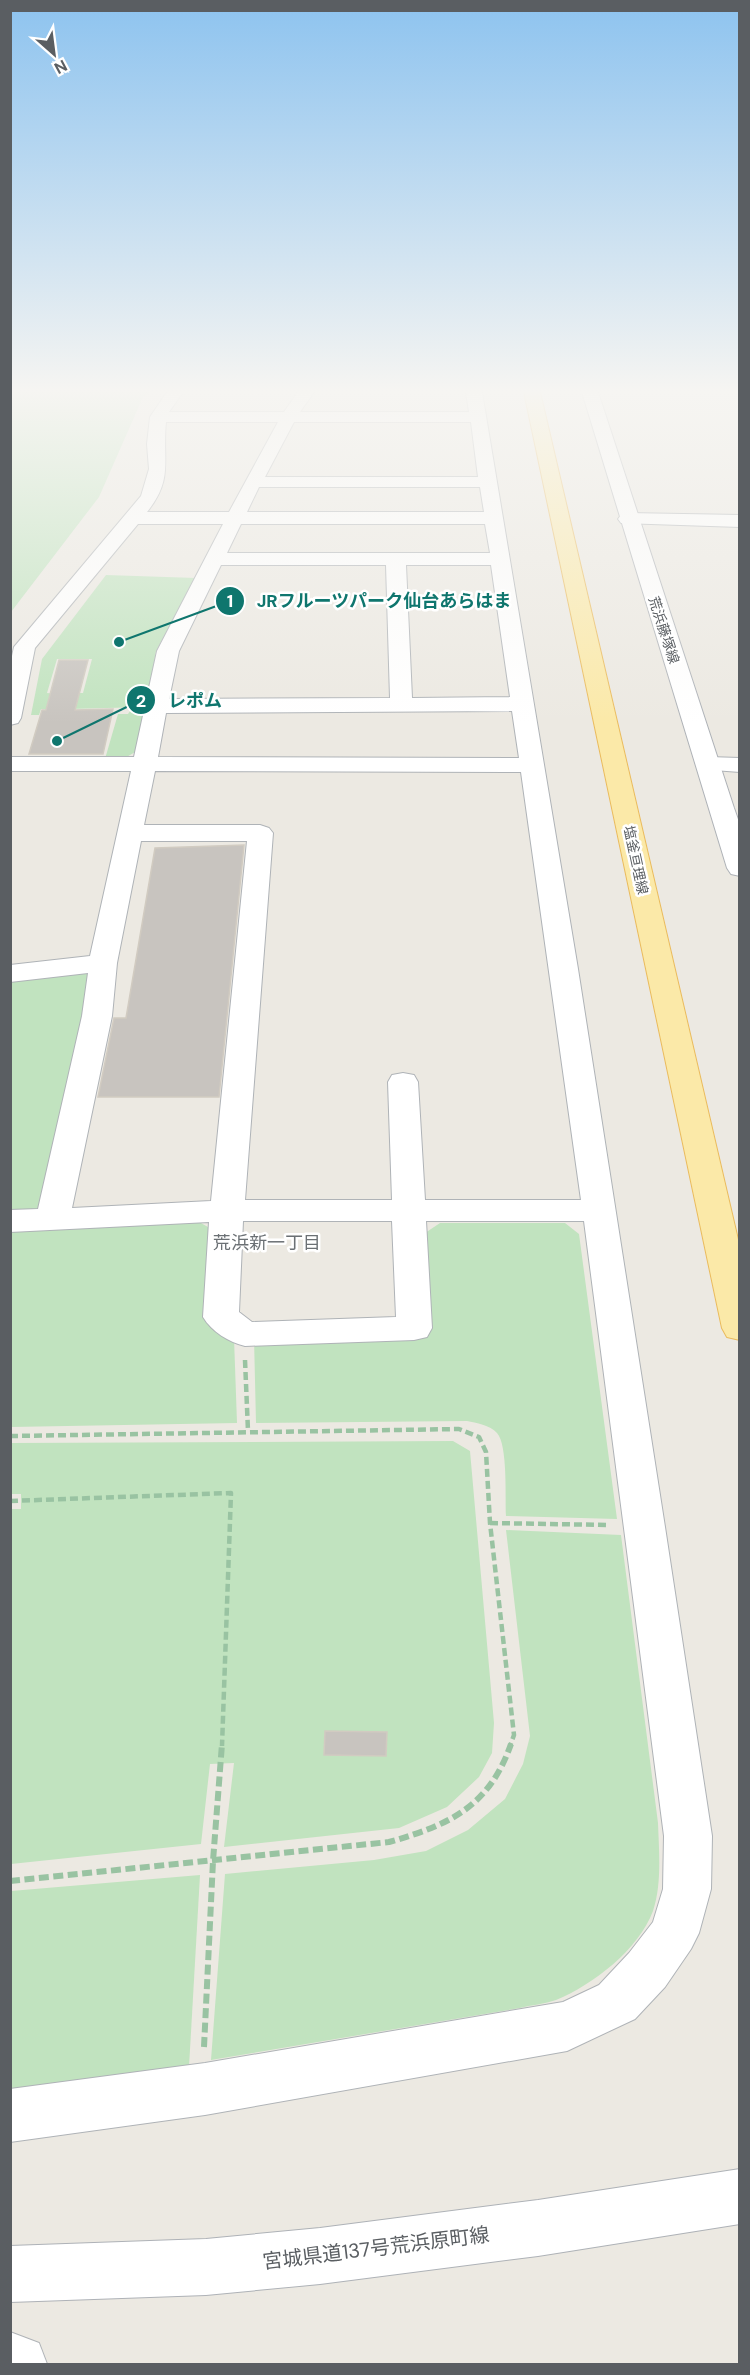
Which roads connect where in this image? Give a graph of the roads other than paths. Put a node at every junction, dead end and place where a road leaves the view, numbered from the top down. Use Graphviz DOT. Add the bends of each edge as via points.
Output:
graph roads {
  1 [pos="145,503"];
  2 [pos="243,503"];
  3 [pos="492,503"];
  4 [pos="557,503"];
  5 [pos="622,503"];
  6 [pos="132,518"];
  7 [pos="494,518"];
  8 [pos="235,519"];
  9 [pos="627,519"];
  10 [pos="740,521"];
  11 [pos="501,558"];
  12 [pos="216,559"];
  13 [pos="396,560"];
  14 [pos="16,654"];
  15 [pos="401,704"];
  16 [pos="522,704"];
  17 [pos="156,705"];
  18 [pos="10,718"];
  19 [pos="10,764"];
  20 [pos="708,764"];
  21 [pos="144,765"];
  22 [pos="531,765"];
  23 [pos="740,765"];
  24 [pos="132,833"];
  25 [pos="740,868"];
  26 [pos="103,963"];
  27 [pos="10,974"];
  28 [pos="403,1082"];
  29 [pos="598,1210"];
  30 [pos="227,1211"];
  31 [pos="410,1212"];
  32 [pos="52,1218"];
  33 [pos="10,1221"];
  34 [pos="740,1328"];
  35 [pos="10,2116"];
  36 [pos="740,2196"];
  37 [pos="10,2274"];
  38 [pos="10,2361"];
  39 [pos="18,2364"];
  1 -- 6 [label="street"];
  2 -- 8 [label="street"];
  3 -- 7 [label="street"];
  4 -- 34 [label="main road, 塩釜亘理線"];
  5 -- 9 [label="street, 荒浜藤塚線"];
  6 -- 8 [label="street"];
  6 -- 14 [label="street" via="55,614"];
  7 -- 8 [label="street"];
  7 -- 11 [label="street"];
  8 -- 12 [label="street"];
  9 -- 10 [label="street"];
  9 -- 20 [label="street, 荒浜藤塚線"];
  11 -- 13 [label="street"];
  11 -- 16 [label="street"];
  12 -- 13 [label="street"];
  12 -- 17 [label="street" via="168,651"];
  13 -- 15 [label="street"];
  14 -- 18 [label="street"];
  15 -- 16 [label="street"];
  15 -- 17 [label="street"];
  16 -- 22 [label="street"];
  17 -- 21 [label="street"];
  19 -- 21 [label="street"];
  20 -- 23 [label="street"];
  20 -- 25 [label="street, 荒浜藤塚線"];
  21 -- 22 [label="street"];
  21 -- 24 [label="street"];
  22 -- 29 [label="street"];
  24 -- 26 [label="street"];
  24 -- 30 [label="street" via="260,833"];
  26 -- 27 [label="street"];
  26 -- 32 [label="street" via="97,1016"];
  28 -- 31 [label="street"];
  29 -- 31 [label="street"];
  29 -- 35 [label="street" via="688,1836 687,1889 674,1934 616,2002 567,2026 205,2090"];
  30 -- 31 [label="street"];
  30 -- 31 [label="street" via="220,1317 244,1334 414,1328"];
  30 -- 32 [label="street"];
  32 -- 33 [label="street"];
  36 -- 37 [label="street, 宮城県道137号荒浜原町線" via="538,2228 320,2256 207,2267"];
  38 -- 39 [label="street"];
}
